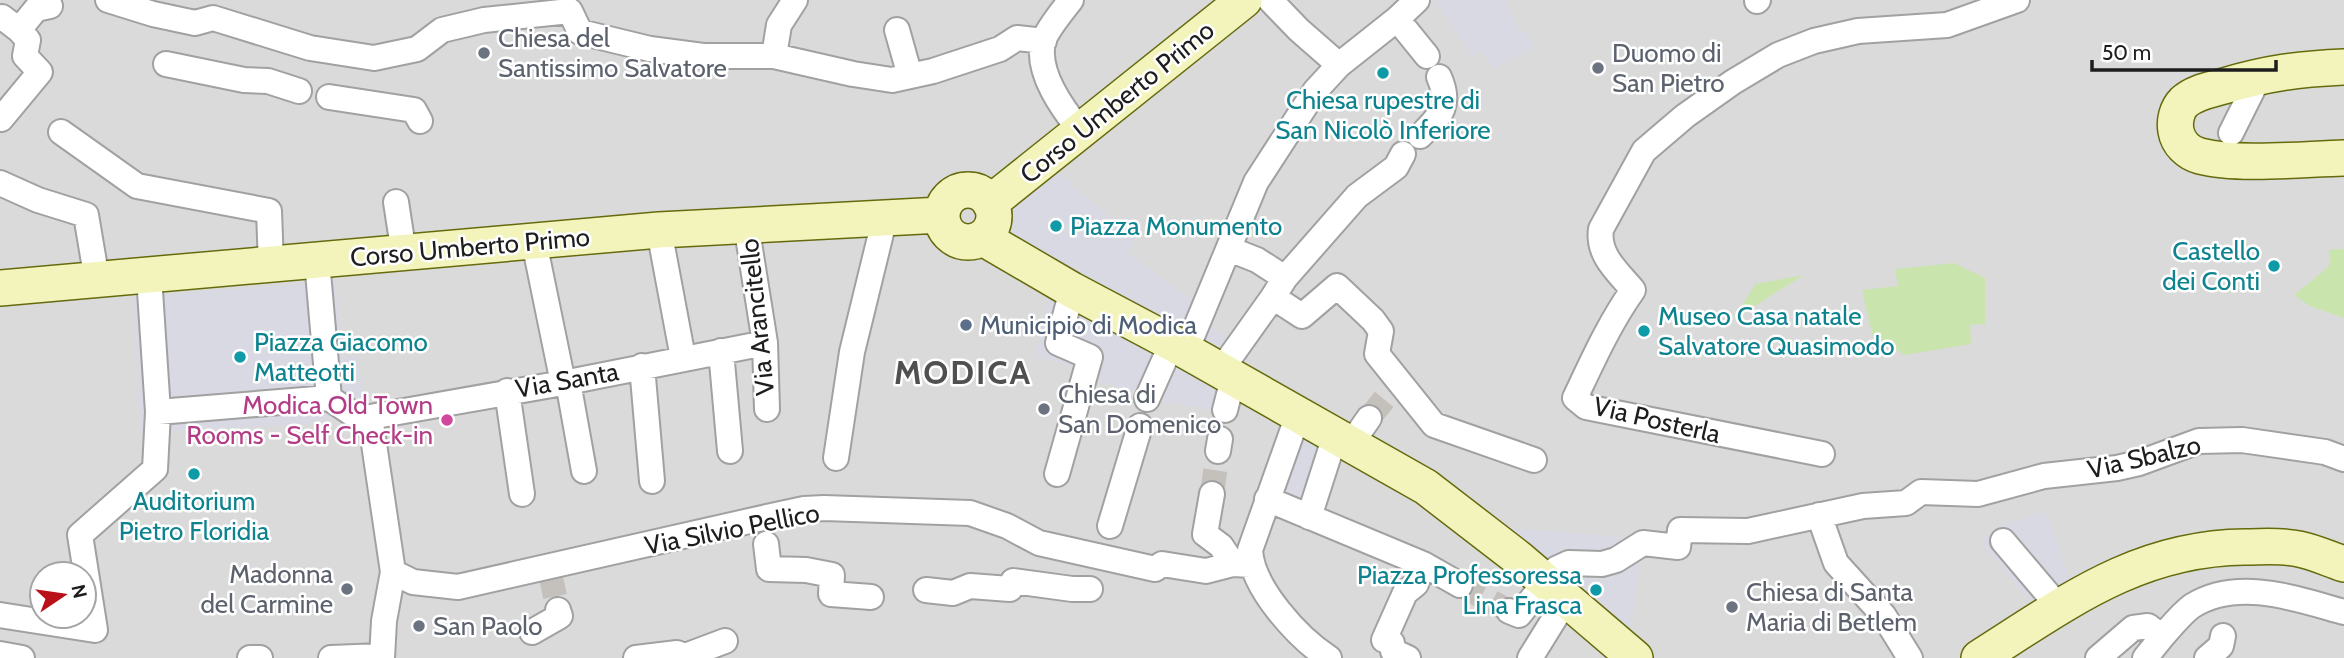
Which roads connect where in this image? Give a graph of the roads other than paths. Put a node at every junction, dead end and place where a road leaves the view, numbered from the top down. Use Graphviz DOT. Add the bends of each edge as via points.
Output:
graph roads {
  1 [pos="108,0"];
  2 [pos="795,0"];
  3 [pos="1071,0"];
  4 [pos="1244,0"];
  5 [pos="1270,0"];
  6 [pos="1417,0"];
  7 [pos="2017,0"];
  8 [pos="565,4"];
  9 [pos="50,6"];
  10 [pos="207,9"];
  11 [pos="1397,19"];
  12 [pos="10,25"];
  13 [pos="897,30"];
  14 [pos="1044,41"];
  15 [pos="774,56"];
  16 [pos="166,64"];
  17 [pos="1339,65"];
  18 [pos="2344,67"];
  19 [pos="2260,75"];
  20 [pos="910,76"];
  21 [pos="299,91"];
  22 [pos="329,97"];
  23 [pos="1,119"];
  24 [pos="420,121"];
  25 [pos="61,132"];
  26 [pos="1081,132"];
  27 [pos="2231,133"];
  28 [pos="2344,158"];
  29 [pos="0,183"];
  30 [pos="396,202"];
  31 [pos="990,203"];
  32 [pos="941,215"];
  33 [pos="885,217"];
  34 [pos="746,225"];
  35 [pos="659,230"];
  36 [pos="983,238"];
  37 [pos="534,242"];
  38 [pos="1230,249"];
  39 [pos="404,254"];
  40 [pos="317,261"];
  41 [pos="271,265"];
  42 [pos="149,276"];
  43 [pos="97,280"];
  44 [pos="1279,287"];
  45 [pos="0,288"];
  46 [pos="1072,290"];
  47 [pos="765,343"];
  48 [pos="1179,347"];
  49 [pos="721,351"];
  50 [pos="683,358"];
  51 [pos="642,366"];
  52 [pos="566,382"];
  53 [pos="1226,386"];
  54 [pos="507,391"];
  55 [pos="329,398"];
  56 [pos="1147,399"];
  57 [pos="767,409"];
  58 [pos="1298,415"];
  59 [pos="364,418"];
  60 [pos="157,422"];
  61 [pos="1140,426"];
  62 [pos="1351,433"];
  63 [pos="730,451"];
  64 [pos="1822,454"];
  65 [pos="836,458"];
  66 [pos="2344,459"];
  67 [pos="1534,460"];
  68 [pos="584,471"];
  69 [pos="1057,474"];
  70 [pos="652,481"];
  71 [pos="522,494"];
  72 [pos="1212,494"];
  73 [pos="1265,505"];
  74 [pos="1819,515"];
  75 [pos="1309,516"];
  76 [pos="1110,526"];
  77 [pos="765,528"];
  78 [pos="2003,541"];
  79 [pos="1423,564"];
  80 [pos="2344,564"];
  81 [pos="1242,565"];
  82 [pos="393,572"];
  83 [pos="1461,585"];
  84 [pos="1090,589"];
  85 [pos="926,590"];
  86 [pos="1555,591"];
  87 [pos="871,597"];
  88 [pos="2059,607"];
  89 [pos="558,610"];
  90 [pos="1509,611"];
  91 [pos="2344,612"];
  92 [pos="0,615"];
  93 [pos="532,632"];
  94 [pos="2223,636"];
  95 [pos="2162,637"];
  96 [pos="725,641"];
  97 [pos="0,654"];
  98 [pos="382,657"];
  99 [pos="1985,657"];
  100 [pos="22,658"];
  101 [pos="250,658"];
  102 [pos="260,658"];
  103 [pos="331,658"];
  104 [pos="636,658"];
  105 [pos="1329,658"];
  106 [pos="1408,658"];
  107 [pos="1530,658"];
  108 [pos="1635,658"];
  109 [pos="1910,658"];
  110 [pos="2098,658"];
  111 [pos="2145,658"];
  112 [pos="2207,658"];
  1 -- 10 [label="street" via="195,23"];
  2 -- 15 [label="street" via="779,25"];
  3 -- 14 [label="street"];
  4 -- 26 [label="street, Corso Umberto Primo"];
  5 -- 17 [label="street"];
  6 -- 11 [label="street"];
  7 -- 64 [label="street, Via Posterla" via="1947,24 1858,31 1778,55 1685,116 1644,151 1601,229 1599,242 1609,262 1633,290 1600,343 1575,398 1586,407"];
  8 -- 10 [label="street" via="428,31 417,49 374,58 310,48"];
  8 -- 15 [label="street" via="580,32 703,56"];
  9 -- 12 [label="street"];
  11 -- 17 [label="street"];
  11 -- 44 [label="street" via="1433,66 1444,100 1443,113 1396,167 1357,196"];
  12 -- 23 [label="street" via="29,40 25,56 40,72"];
  13 -- 20 [label="street"];
  14 -- 20 [label="street" via="1017,38 1000,49"];
  14 -- 26 [label="street" via="1043,69"];
  15 -- 20 [label="street" via="892,80"];
  16 -- 21 [label="street" via="268,81"];
  17 -- 38 [label="street" via="1315,91 1256,182"];
  18 -- 19 [label="street"];
  19 -- 27 [label="street"];
  19 -- 28 [label="street" via="2196,94 2183,103 2175,122 2181,144 2199,156"];
  22 -- 24 [label="street" via="414,110"];
  25 -- 41 [label="street" via="137,186 270,211"];
  26 -- 31 [label="street, Corso Umberto Primo"];
  29 -- 43 [label="street" via="86,215"];
  30 -- 39 [label="street"];
  31 -- 32 [label="street" via="975,191 957,192"];
  31 -- 36 [label="street" via="993,222"];
  32 -- 33 [label="street, Corso Umberto Primo"];
  32 -- 36 [label="street" via="943,227 960,242"];
  33 -- 34 [label="street, Corso Umberto Primo"];
  33 -- 65 [label="street" via="852,352"];
  34 -- 35 [label="street, Corso Umberto Primo"];
  34 -- 47 [label="street, Via Arancitello"];
  35 -- 37 [label="street, Corso Umberto Primo"];
  35 -- 50 [label="street"];
  36 -- 46 [label="street"];
  37 -- 39 [label="street, Corso Umberto Primo"];
  37 -- 52 [label="street"];
  38 -- 44 [label="street" via="1257,260"];
  38 -- 48 [label="street" via="1203,314"];
  39 -- 40 [label="street, Corso Umberto Primo"];
  40 -- 41 [label="street, Corso Umberto Primo"];
  40 -- 55 [label="street"];
  41 -- 42 [label="street, Corso Umberto Primo"];
  42 -- 43 [label="street, Corso Umberto Primo"];
  42 -- 60 [label="street"];
  43 -- 45 [label="street, Corso Umberto Primo"];
  44 -- 53 [label="street"];
  44 -- 67 [label="street" via="1302,316 1337,286 1381,331 1377,354 1434,425"];
  46 -- 48 [label="street"];
  46 -- 69 [label="street" via="1058,343 1090,357"];
  47 -- 49 [label="street, Via Santa"];
  47 -- 57 [label="street, Via Arancitello"];
  48 -- 53 [label="street"];
  48 -- 56 [label="street"];
  49 -- 50 [label="street, Via Santa"];
  49 -- 63 [label="street"];
  50 -- 51 [label="street, Via Santa"];
  51 -- 52 [label="street, Via Santa"];
  51 -- 70 [label="street"];
  52 -- 54 [label="street, Via Santa"];
  52 -- 68 [label="street"];
  53 -- 58 [label="street"];
  54 -- 59 [label="street, Via Santa"];
  54 -- 71 [label="street"];
  55 -- 59 [label="street"];
  55 -- 60 [label="street"];
  58 -- 62 [label="street"];
  58 -- 73 [label="street"];
  59 -- 82 [label="street"];
  60 -- 92 [label="street" via="155,470 80,536 94,630"];
  61 -- 76 [label="street"];
  62 -- 75 [label="street"];
  62 -- 86 [label="street"];
  66 -- 74 [label="street, Via Sbalzo" via="2242,440 2199,441 2118,468 2044,476 1978,494 1921,492 1906,503"];
  72 -- 81 [label="street" via="1205,534"];
  73 -- 75 [label="street"];
  73 -- 81 [label="street"];
  74 -- 86 [label="street, Via Sbalzo" via="1748,531 1680,530 1678,547 1643,543 1602,564 1569,563 1556,569"];
  74 -- 109 [label="street" via="1836,564 1884,616"];
  75 -- 79 [label="street"];
  77 -- 81 [label="street, Via Silvio Pellico" via="804,509 971,513 1039,543 1136,566 1155,569 1163,564 1206,571"];
  77 -- 82 [label="street, Via Silvio Pellico" via="458,587 413,582"];
  77 -- 87 [label="street" via="769,569 832,575 831,594"];
  78 -- 88 [label="street"];
  79 -- 83 [label="street"];
  79 -- 106 [label="street" via="1384,640"];
  80 -- 88 [label="street" via="2279,546 2218,547 2115,575"];
  81 -- 105 [label="street" via="1296,629"];
  82 -- 98 [label="street"];
  84 -- 85 [label="street" via="1013,580 1010,589"];
  86 -- 90 [label="street" via="1519,615"];
  86 -- 107 [label="street"];
  86 -- 108 [label="street"];
  88 -- 99 [label="street"];
  89 -- 93 [label="street" via="560,616"];
  91 -- 95 [label="street" via="2262,592 2237,592 2193,606"];
  94 -- 112 [label="street" via="2221,646"];
  95 -- 110 [label="street" via="2148,626 2133,628"];
  95 -- 111 [label="street"];
  96 -- 104 [label="street" via="685,656"];
  97 -- 100 [label="street"];
  98 -- 103 [label="street"];
  101 -- 102 [label="street"];
}
